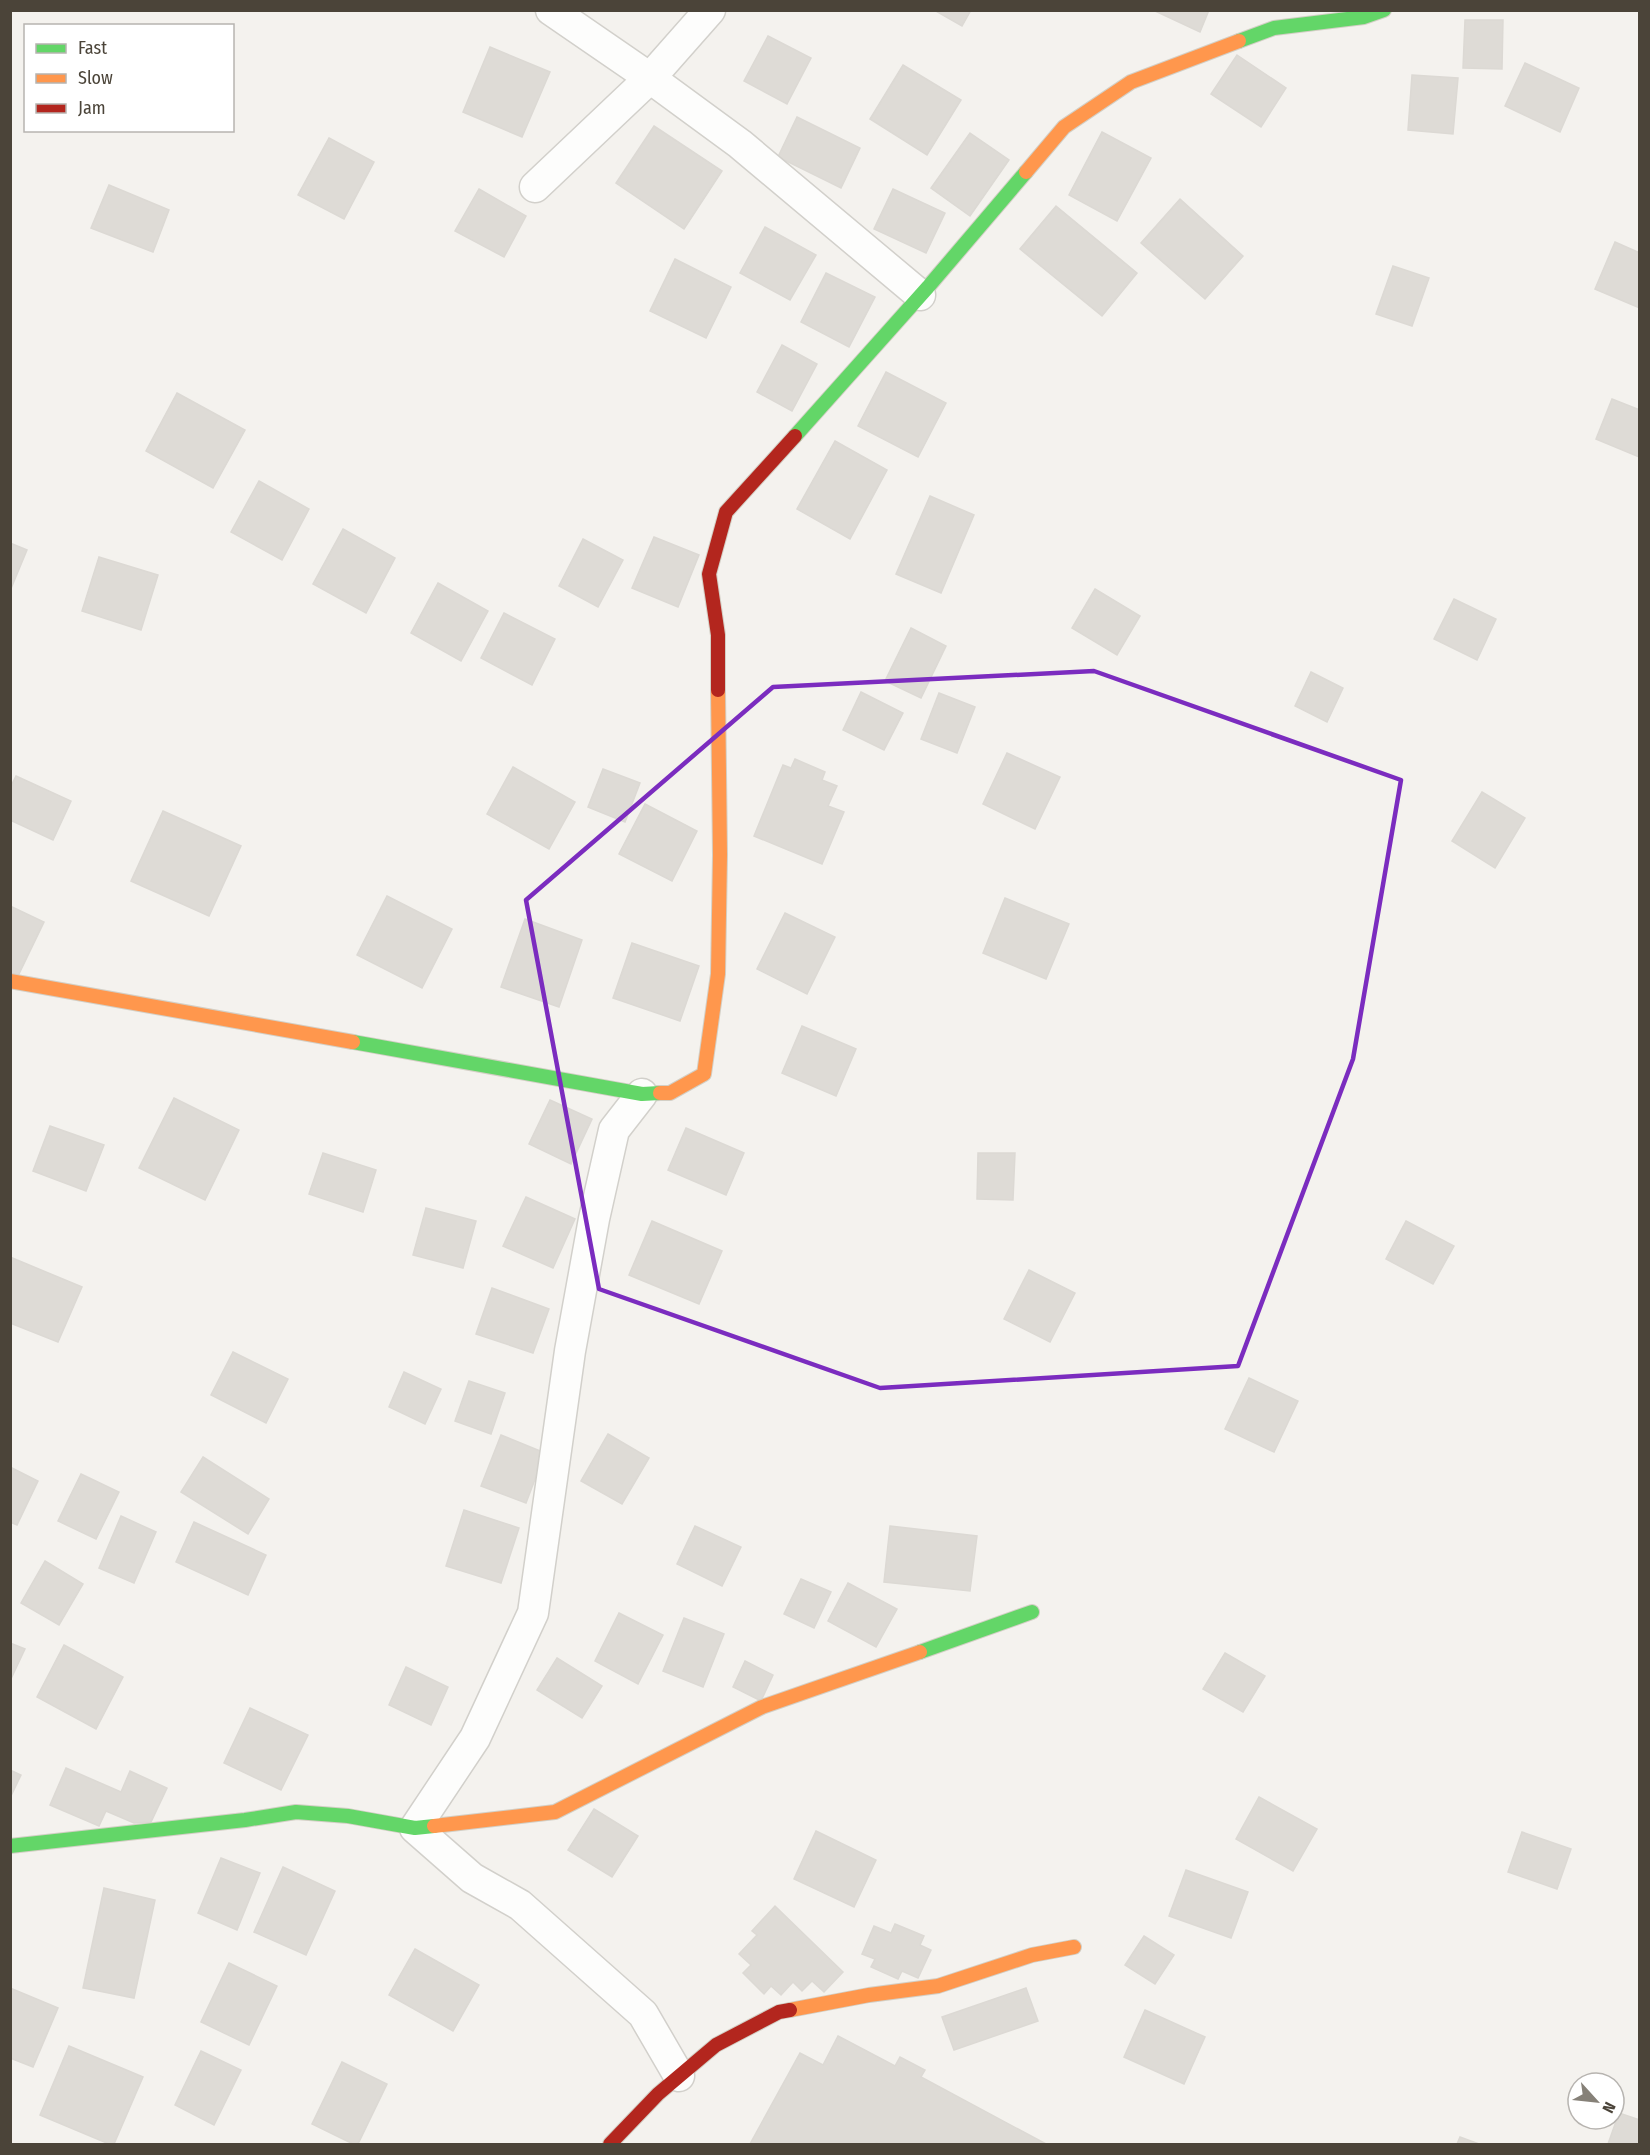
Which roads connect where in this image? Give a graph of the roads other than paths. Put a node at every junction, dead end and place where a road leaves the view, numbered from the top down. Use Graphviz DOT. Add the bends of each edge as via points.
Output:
graph roads {
  1 [pos="551,10"];
  2 [pos="710,10"];
  3 [pos="1384,10"];
  4 [pos="650,78"];
  5 [pos="535,187"];
  6 [pos="920,295"];
  7 [pos="10,981"];
  8 [pos="642,1094"];
  9 [pos="1032,1612"];
  10 [pos="415,1828"];
  11 [pos="10,1846"];
  12 [pos="1074,1947"];
  13 [pos="679,2076"];
  14 [pos="610,2145"];
  1 -- 4 [label="street"];
  2 -- 4 [label="street"];
  3 -- 6 [label="street" via="1364,17 1274,28 1131,82 1064,127"];
  4 -- 5 [label="street"];
  4 -- 6 [label="street" via="740,144"];
  6 -- 8 [label="street" via="726,512 709,574 718,635 720,855 718,974 704,1074 670,1093"];
  7 -- 8 [label="street"];
  8 -- 10 [label="street" via="614,1130 594,1219 570,1351 533,1613 475,1738"];
  9 -- 10 [label="street" via="762,1707 555,1812"];
  10 -- 11 [label="street" via="296,1812"];
  10 -- 13 [label="street" via="472,1878 520,1905 644,2014"];
  12 -- 13 [label="street" via="1032,1954 938,1986 780,2012 716,2045"];
  13 -- 14 [label="street"];
}
